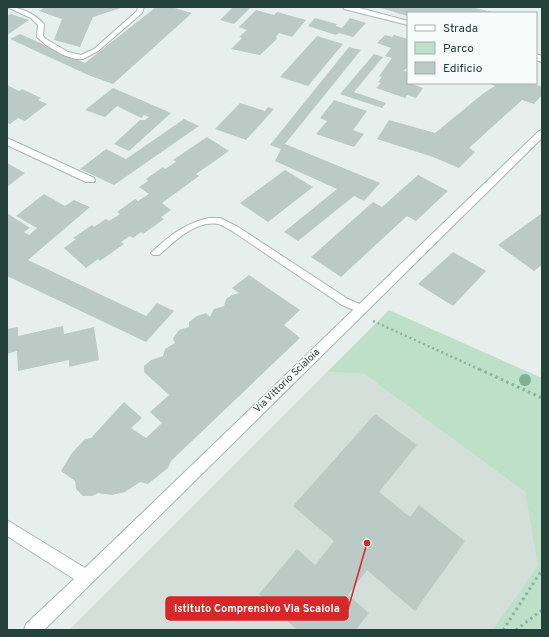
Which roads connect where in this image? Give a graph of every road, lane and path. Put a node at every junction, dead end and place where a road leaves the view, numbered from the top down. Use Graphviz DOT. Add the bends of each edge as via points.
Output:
graph roads {
  1 [pos="10,7"];
  2 [pos="141,7"];
  3 [pos="346,7"];
  4 [pos="407,23"];
  5 [pos="542,133"];
  6 [pos="7,141"];
  7 [pos="90,180"];
  8 [pos="156,253"];
  9 [pos="358,311"];
  10 [pos="542,398"];
  11 [pos="7,527"];
  12 [pos="542,570"];
  13 [pos="85,577"];
  14 [pos="542,610"];
  15 [pos="32,630"];
  16 [pos="503,630"];
  17 [pos="516,630"];
  1 -- 2 [label="lane" via="33,17 41,24 40,37 48,45 80,57 96,50 140,12"];
  3 -- 4 [label="street"];
  5 -- 9 [label="street, Via Vittorio Scialoia"];
  6 -- 7 [label="street"];
  8 -- 9 [label="lane" via="189,227 207,221 219,221"];
  9 -- 10 [label="path"];
  9 -- 13 [label="street, Via Vittorio Scialoia"];
  11 -- 13 [label="street"];
  12 -- 16 [label="path"];
  13 -- 15 [label="street, Via Vittorio Scialoia"];
  14 -- 17 [label="path"];
}
